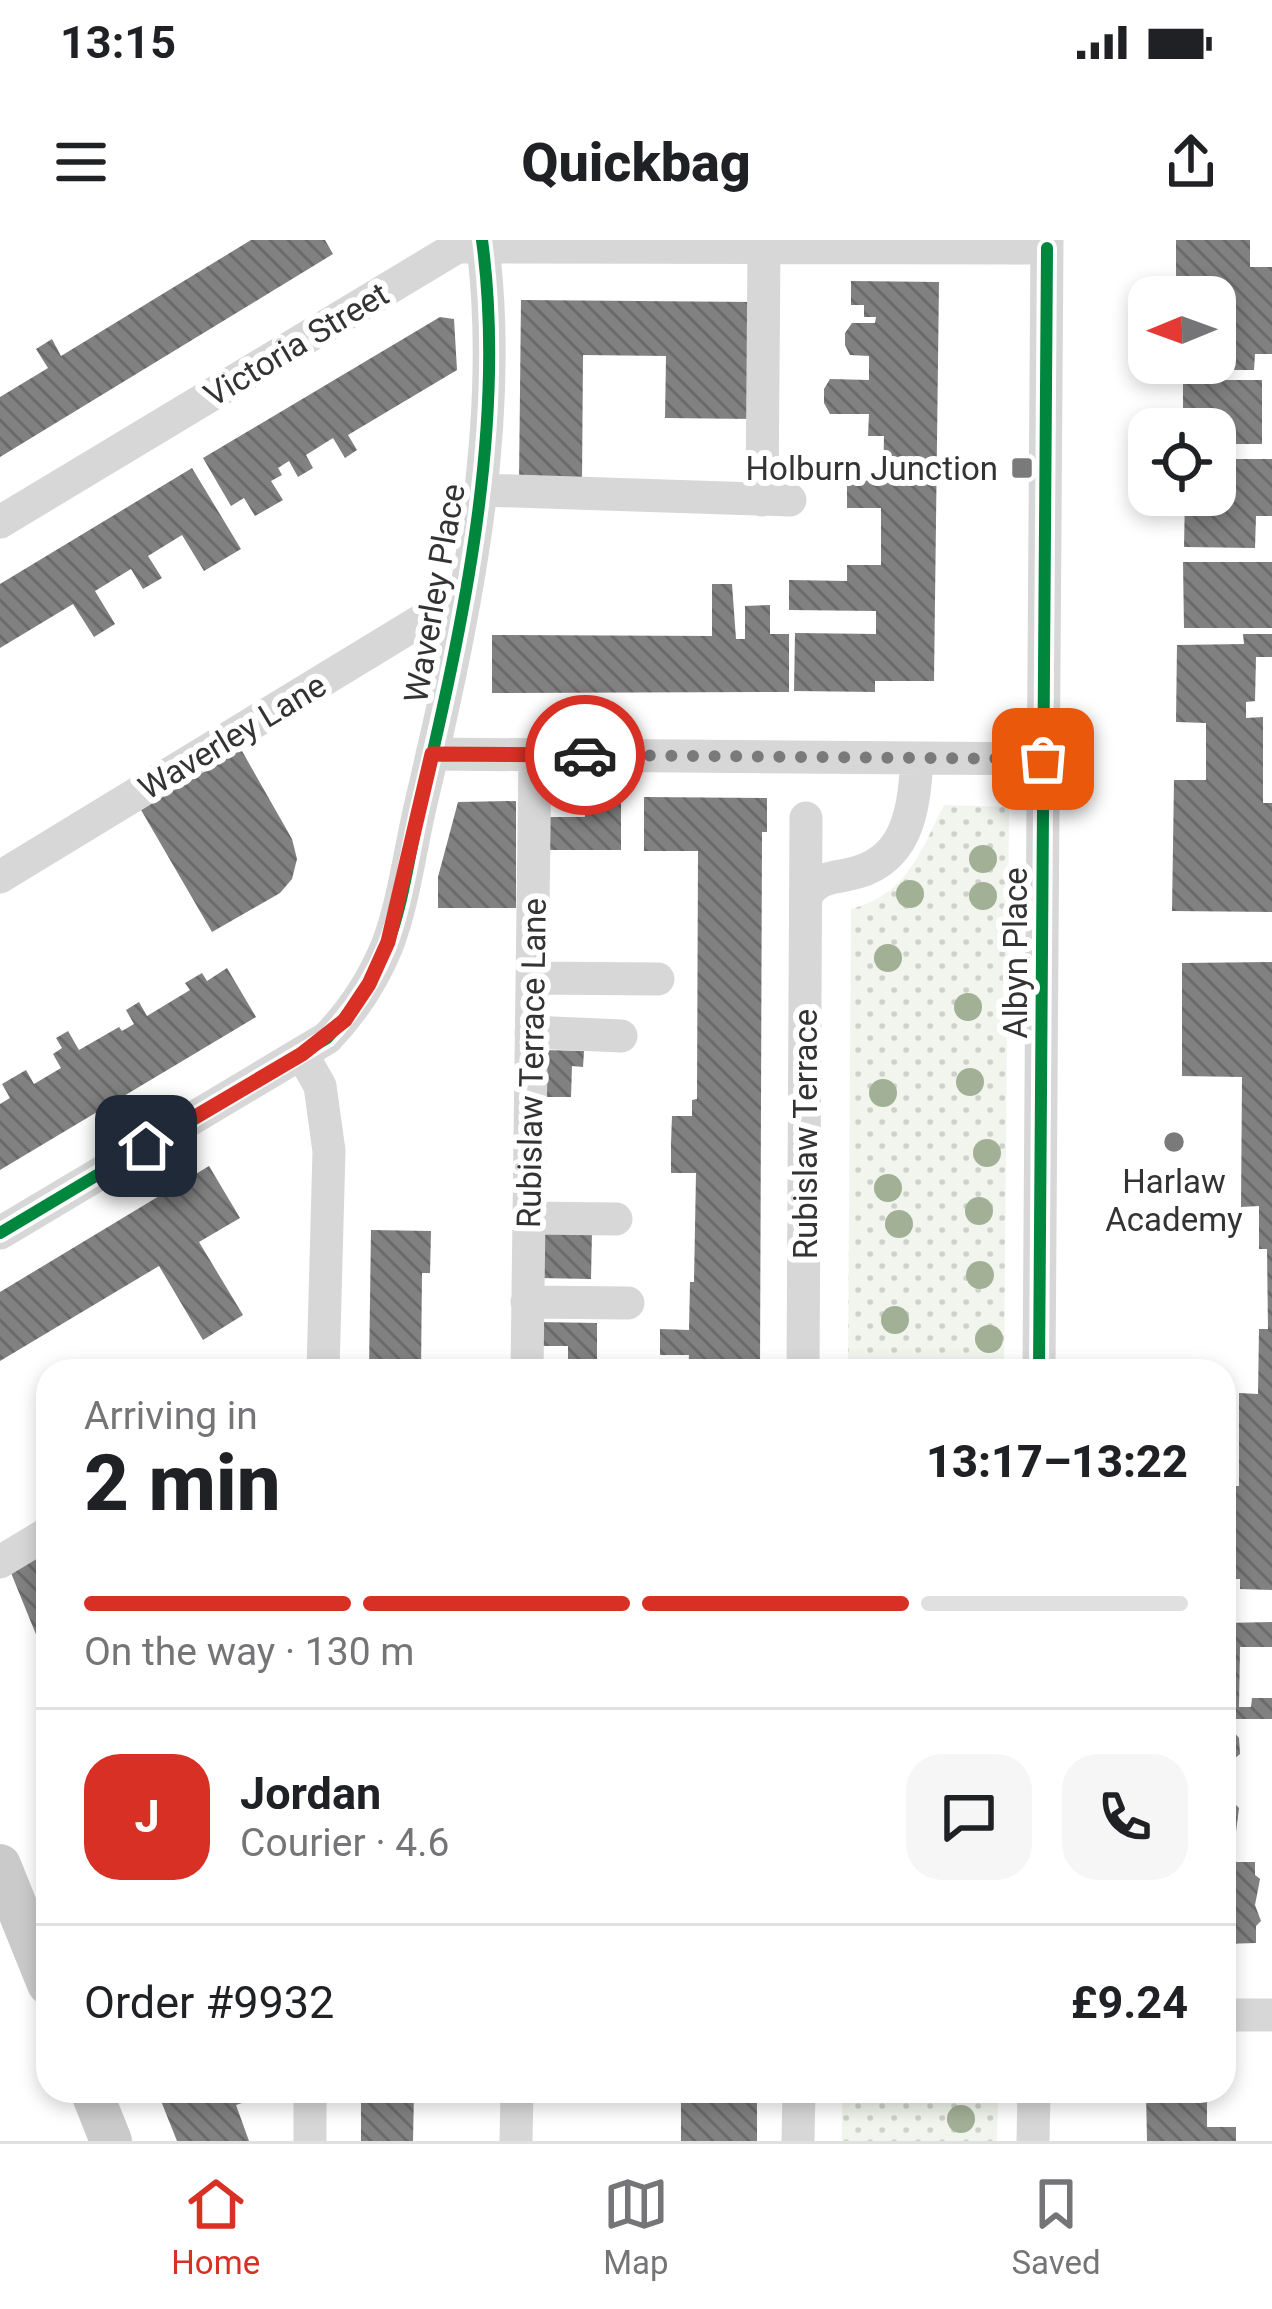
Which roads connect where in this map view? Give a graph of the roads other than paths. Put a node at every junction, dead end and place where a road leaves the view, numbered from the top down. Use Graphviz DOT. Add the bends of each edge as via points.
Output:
graph roads {
  1 [pos="482,243"];
  2 [pos="814,244"];
  3 [pos="1047,244"];
  4 [pos="764,247"];
  5 [pos="482,490"];
  6 [pos="0,522"];
  7 [pos="463,595"];
  8 [pos="432,754"];
  9 [pos="535,754"];
  10 [pos="917,758"];
  11 [pos="1043,759"];
  12 [pos="806,818"];
  13 [pos="0,877"];
  14 [pos="806,897"];
  15 [pos="532,978"];
  16 [pos="658,979"];
  17 [pos="531,1032"];
  18 [pos="621,1036"];
  19 [pos="302,1054"];
  20 [pos="529,1218"];
  21 [pos="616,1219"];
  22 [pos="0,1233"];
  23 [pos="527,1302"];
  24 [pos="628,1304"];
  25 [pos="320,1359"];
  26 [pos="527,1359"];
  27 [pos="803,1359"];
  28 [pos="1040,1359"];
  29 [pos="36,1540"];
  30 [pos="0,1562"];
  31 [pos="0,1865"];
  32 [pos="36,1954"];
  33 [pos="1236,2014"];
  34 [pos="1272,2015"];
  35 [pos="96,2103"];
  36 [pos="310,2103"];
  37 [pos="517,2103"];
  38 [pos="799,2103"];
  39 [pos="1034,2103"];
  40 [pos="111,2141"];
  41 [pos="310,2141"];
  42 [pos="516,2141"];
  43 [pos="798,2141"];
  44 [pos="1034,2141"];
  1 -- 4 [label="street, Victoria Street"];
  1 -- 5 [label="street, Waverley Place"];
  1 -- 6 [label="street, Victoria Street" via="457,247"];
  2 -- 3 [label="street, Victoria Street"];
  2 -- 4 [label="street, Victoria Street"];
  3 -- 11 [label="street, Albyn Place"];
  4 -- 5 [label="street" via="776,500"];
  5 -- 7 [label="street, Waverley Place"];
  7 -- 8 [label="street, Waverley Place"];
  7 -- 13 [label="street, Waverley Lane"];
  8 -- 9 [label="street"];
  8 -- 19 [label="street, Waverley Place" via="388,942 345,1020"];
  9 -- 10 [label="street"];
  9 -- 15 [label="street, Rubislaw Terrace Lane"];
  10 -- 11 [label="street"];
  10 -- 14 [label="street" via="913,815 896,848 876,866 821,880"];
  11 -- 28 [label="street, Albyn Place"];
  12 -- 14 [label="street, Rubislaw Terrace"];
  14 -- 27 [label="street, Rubislaw Terrace"];
  15 -- 16 [label="street"];
  15 -- 17 [label="street, Rubislaw Terrace Lane"];
  17 -- 18 [label="street"];
  17 -- 20 [label="street, Rubislaw Terrace Lane"];
  19 -- 22 [label="street, Waverley Place"];
  19 -- 25 [label="street" via="320,1086 329,1151"];
  20 -- 21 [label="street"];
  20 -- 23 [label="street, Rubislaw Terrace Lane"];
  23 -- 24 [label="street"];
  23 -- 26 [label="street, Rubislaw Terrace Lane"];
  29 -- 30 [label="street"];
  31 -- 32 [label="main road"];
  33 -- 34 [label="street"];
  35 -- 40 [label="main road"];
  36 -- 41 [label="street"];
  37 -- 42 [label="street"];
  38 -- 43 [label="street"];
  39 -- 44 [label="street"];
}
